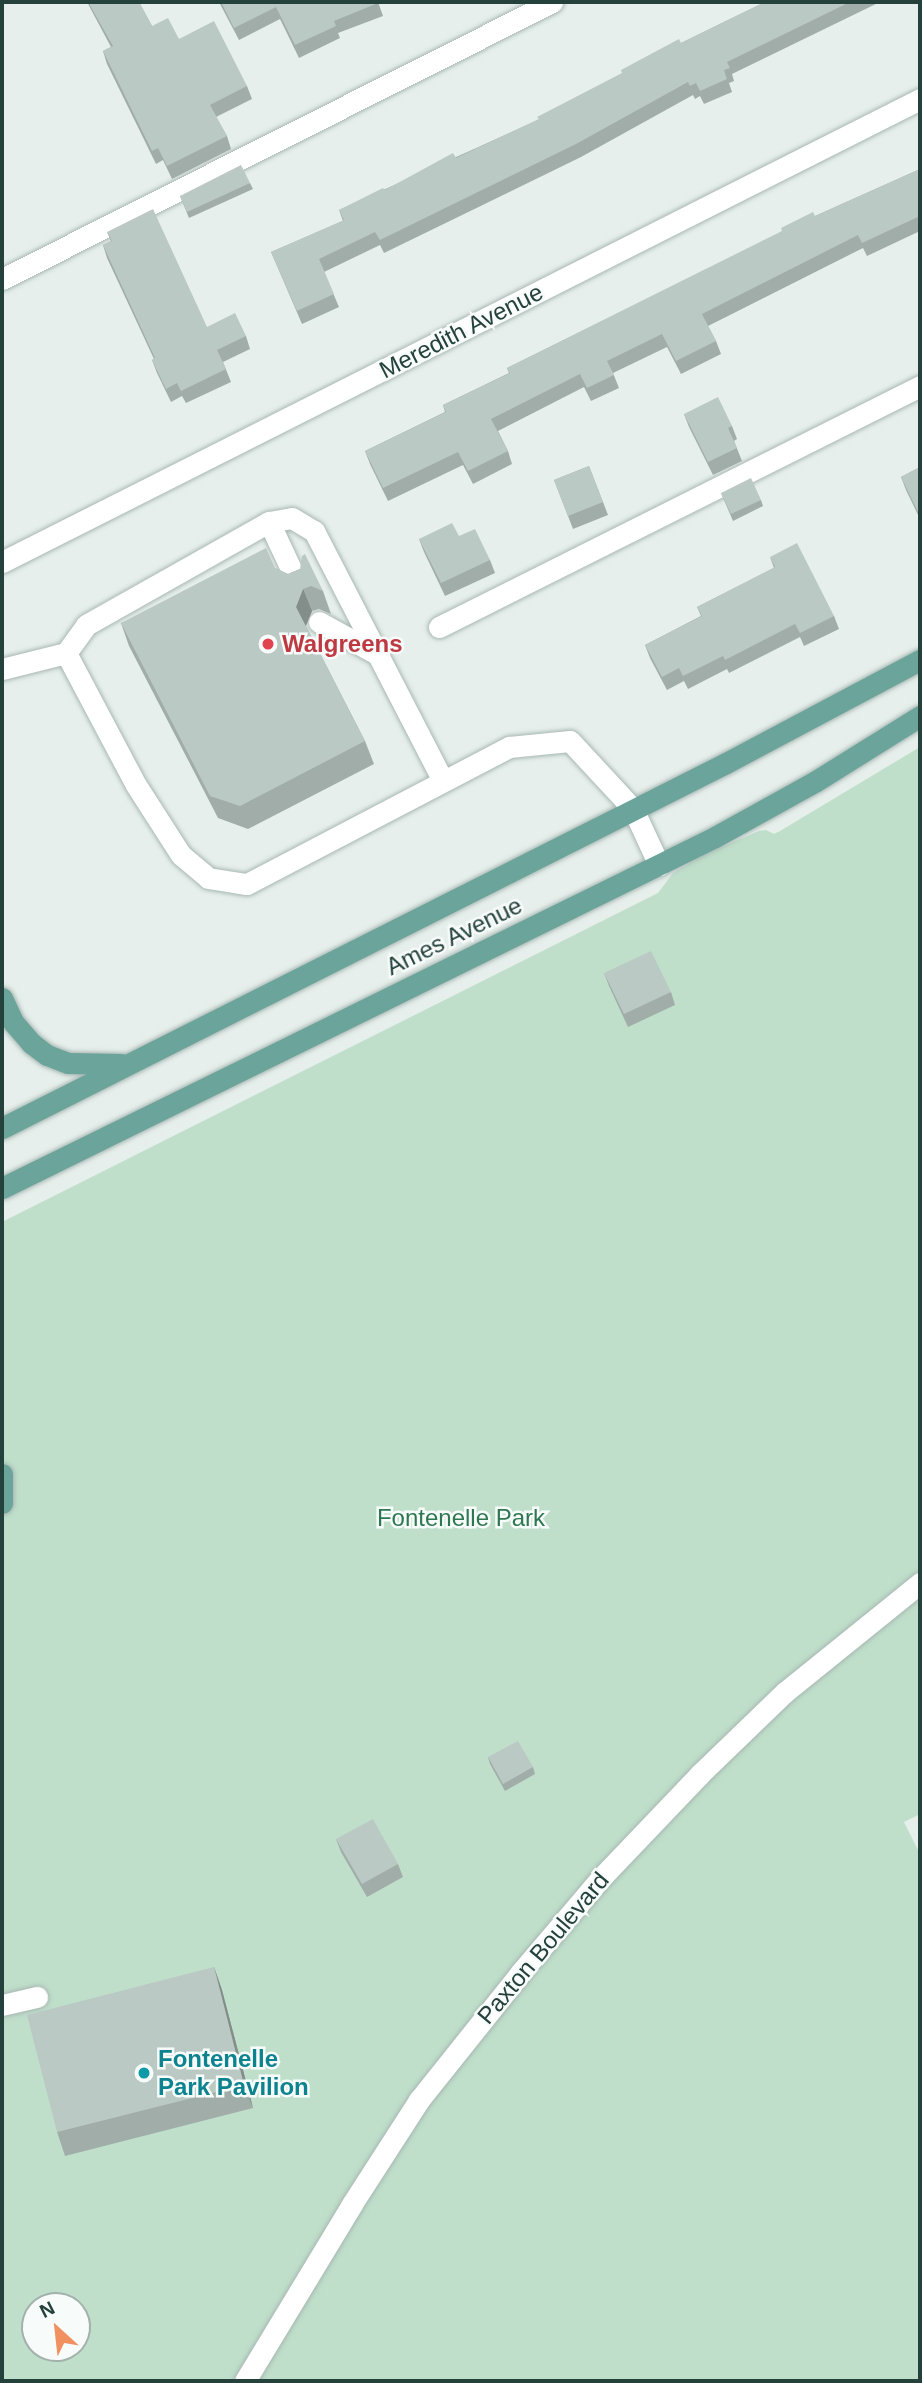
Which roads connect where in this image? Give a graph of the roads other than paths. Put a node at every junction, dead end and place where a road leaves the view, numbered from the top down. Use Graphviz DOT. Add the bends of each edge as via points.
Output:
graph roads {
  1 [pos="552,2"];
  2 [pos="920,99"];
  3 [pos="2,279"];
  4 [pos="920,386"];
  5 [pos="269,522"];
  6 [pos="2,562"];
  7 [pos="298,584"];
  8 [pos="319,622"];
  9 [pos="439,627"];
  10 [pos="66,653"];
  11 [pos="377,654"];
  12 [pos="920,660"];
  13 [pos="2,669"];
  14 [pos="920,716"];
  15 [pos="443,781"];
  16 [pos="634,809"];
  17 [pos="659,865"];
  18 [pos="2,998"];
  19 [pos="130,1063"];
  20 [pos="2,1128"];
  21 [pos="2,1188"];
  22 [pos="2,1474"];
  23 [pos="2,1503"];
  24 [pos="920,1583"];
  25 [pos="37,1997"];
  26 [pos="2,2005"];
  27 [pos="246,2381"];
  1 -- 3 [label="street"];
  2 -- 6 [label="street, Meredith Avenue"];
  4 -- 9 [label="street"];
  5 -- 7 [label="street"];
  5 -- 10 [label="street" via="86,625"];
  5 -- 11 [label="street" via="292,518 314,531"];
  8 -- 11 [label="street"];
  10 -- 13 [label="street"];
  10 -- 15 [label="street" via="181,856 208,878 247,884"];
  11 -- 15 [label="street"];
  12 -- 16 [label="main road, Ames Avenue"];
  14 -- 17 [label="main road, Ames Avenue" via="816,781"];
  15 -- 16 [label="street" via="509,747 570,741"];
  16 -- 17 [label="street"];
  16 -- 19 [label="main road, Ames Avenue"];
  17 -- 21 [label="main road, Ames Avenue"];
  18 -- 19 [label="main road" via="13,1022 47,1055 68,1063"];
  19 -- 20 [label="main road, Ames Avenue"];
  22 -- 23 [label="main road"];
  24 -- 27 [label="street, Paxton Boulevard" via="785,1692 700,1774 600,1879 513,1981 412,2110"];
  25 -- 26 [label="street"];
}
